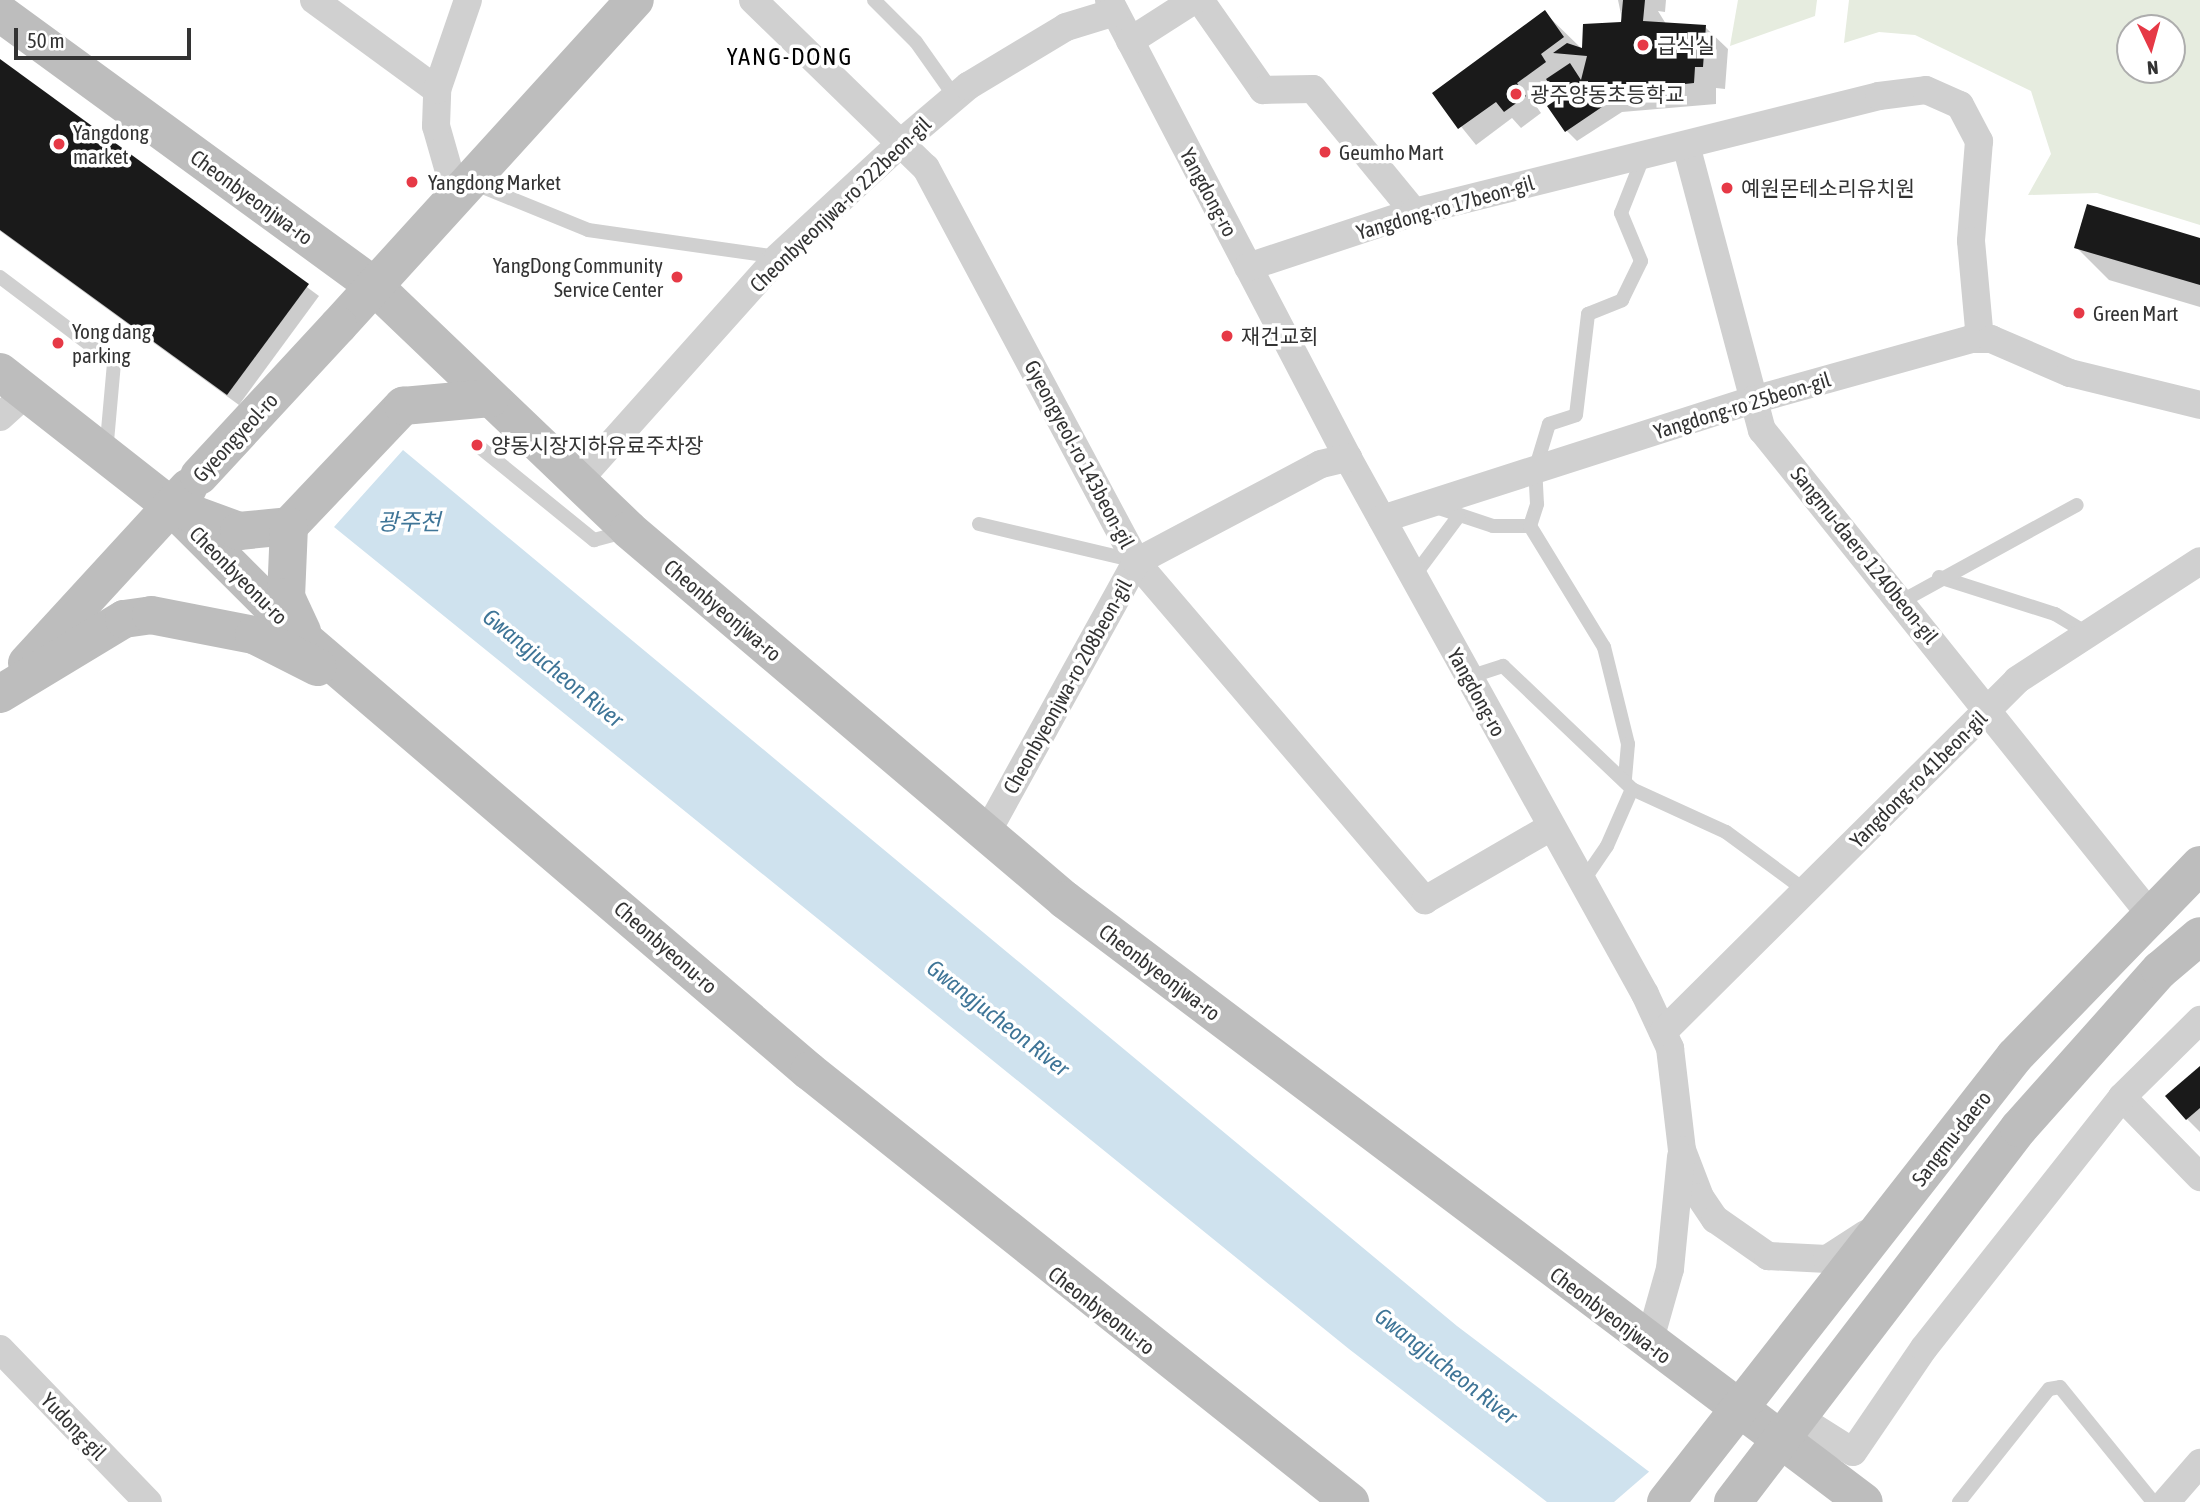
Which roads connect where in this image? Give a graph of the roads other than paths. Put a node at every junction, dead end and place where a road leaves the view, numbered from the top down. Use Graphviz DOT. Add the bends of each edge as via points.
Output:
graph roads {
  1 [pos="314,0"];
  2 [pos="468,0"];
  3 [pos="635,0"];
  4 [pos="753,0"];
  5 [pos="874,0"];
  6 [pos="1194,0"];
  7 [pos="1200,0"];
  8 [pos="1112,6"];
  9 [pos="0,13"];
  10 [pos="1130,41"];
  11 [pos="437,90"];
  12 [pos="955,97"];
  13 [pos="902,142"];
  14 [pos="1686,145"];
  15 [pos="1644,154"];
  16 [pos="463,189"];
  17 [pos="1414,212"];
  18 [pos="778,257"];
  19 [pos="1248,267"];
  20 [pos="0,277"];
  21 [pos="374,286"];
  22 [pos="1980,339"];
  23 [pos="9,394"];
  24 [pos="491,398"];
  25 [pos="1753,400"];
  26 [pos="2200,405"];
  27 [pos="478,445"];
  28 [pos="106,453"];
  29 [pos="1348,458"];
  30 [pos="1535,470"];
  31 [pos="578,481"];
  32 [pos="1430,504"];
  33 [pos="2077,505"];
  34 [pos="171,506"];
  35 [pos="1458,517"];
  36 [pos="1382,519"];
  37 [pos="979,524"];
  38 [pos="289,526"];
  39 [pos="1530,526"];
  40 [pos="629,530"];
  41 [pos="2200,561"];
  42 [pos="1136,562"];
  43 [pos="1413,576"];
  44 [pos="1939,578"];
  45 [pos="1904,600"];
  46 [pos="2088,634"];
  47 [pos="306,641"];
  48 [pos="1469,677"];
  49 [pos="0,694"];
  50 [pos="370,694"];
  51 [pos="1987,709"];
  52 [pos="1629,784"];
  53 [pos="1551,827"];
  54 [pos="986,834"];
  55 [pos="2200,865"];
  56 [pos="1583,881"];
  57 [pos="1806,891"];
  58 [pos="2149,913"];
  59 [pos="2200,936"];
  60 [pos="2200,1020"];
  61 [pos="1663,1032"];
  62 [pos="2122,1097"];
  63 [pos="1682,1150"];
  64 [pos="2200,1177"];
  65 [pos="1888,1218"];
  66 [pos="1648,1343"];
  67 [pos="0,1349"];
  68 [pos="1730,1418"];
  69 [pos="1779,1439"];
  70 [pos="2200,1463"];
  71 [pos="148,1502"];
  72 [pos="1350,1502"];
  73 [pos="1666,1502"];
  74 [pos="1733,1502"];
  75 [pos="1864,1502"];
  76 [pos="1959,1502"];
  77 [pos="2153,1502"];
  78 [pos="2166,1502"];
  1 -- 11 [label="street"];
  2 -- 11 [label="street"];
  3 -- 16 [label="street, Gyeongyeol-ro"];
  4 -- 13 [label="street, Gyeongyeol-ro 143beon-gil"];
  5 -- 12 [label="lane" via="916,42"];
  6 -- 10 [label="street"];
  7 -- 17 [label="street" via="1263,90 1314,89"];
  8 -- 10 [label="street, Yangdong-ro"];
  8 -- 12 [label="street, Cheonbyeonjwa-ro 222beon-gil" via="1066,27"];
  9 -- 21 [label="street, Cheonbyeonjwa-ro"];
  10 -- 19 [label="street, Yangdong-ro"];
  11 -- 16 [label="street" via="436,126"];
  12 -- 13 [label="street, Cheonbyeonjwa-ro 222beon-gil"];
  13 -- 18 [label="street, Cheonbyeonjwa-ro 222beon-gil"];
  13 -- 42 [label="street, Gyeongyeol-ro 143beon-gil" via="948,205"];
  14 -- 15 [label="street, Yangdong-ro 17beon-gil"];
  14 -- 22 [label="street, Yangdong-ro 17beon-gil" via="1913,90 1952,100 1971,118 1979,141 1970,241"];
  14 -- 25 [label="street, Sangmu-daero 1240beon-gil"];
  15 -- 17 [label="street, Yangdong-ro 17beon-gil"];
  15 -- 30 [label="lane" via="1621,213 1641,261 1622,300 1588,314 1576,415 1549,424"];
  16 -- 18 [label="lane" via="588,230"];
  16 -- 21 [label="street, Gyeongyeol-ro"];
  17 -- 19 [label="street, Yangdong-ro 17beon-gil"];
  18 -- 31 [label="street, Cheonbyeonjwa-ro 222beon-gil"];
  19 -- 29 [label="street, Yangdong-ro"];
  20 -- 28 [label="lane" via="114,363"];
  21 -- 24 [label="street, Cheonbyeonjwa-ro"];
  21 -- 34 [label="street, Gyeongyeol-ro, bridge"];
  22 -- 25 [label="street, Yangdong-ro 25beon-gil" via="1950,342"];
  22 -- 26 [label="street" via="2070,373"];
  23 -- 28 [label="street, Cheonbyeonu-ro"];
  24 -- 31 [label="street, Cheonbyeonjwa-ro"];
  24 -- 38 [label="street" via="403,405"];
  25 -- 30 [label="street, Yangdong-ro 25beon-gil"];
  25 -- 45 [label="street, Sangmu-daero 1240beon-gil" via="1762,429"];
  27 -- 40 [label="lane" via="594,540"];
  28 -- 34 [label="street, Cheonbyeonu-ro"];
  29 -- 36 [label="street, Yangdong-ro"];
  29 -- 42 [label="street, Cheonbyeonjwa-ro 208beon-gil" via="1321,464"];
  30 -- 32 [label="street, Yangdong-ro 25beon-gil"];
  30 -- 39 [label="lane" via="1537,505"];
  31 -- 40 [label="street, Cheonbyeonjwa-ro"];
  32 -- 35 [label="lane"];
  32 -- 36 [label="street, Yangdong-ro 25beon-gil"];
  33 -- 44 [label="lane"];
  34 -- 38 [label="street" via="239,531"];
  34 -- 47 [label="street, Cheonbyeonu-ro"];
  34 -- 49 [label="street, Gyeongyeol-ro"];
  35 -- 39 [label="lane" via="1493,527"];
  35 -- 43 [label="lane"];
  36 -- 43 [label="street, Yangdong-ro"];
  37 -- 42 [label="lane"];
  38 -- 47 [label="street" via="286,597"];
  39 -- 52 [label="lane" via="1604,648 1628,744"];
  40 -- 54 [label="street, Cheonbyeonjwa-ro"];
  41 -- 46 [label="street, Yangdong-ro 41beon-gil"];
  42 -- 53 [label="street, Gyeongyeol-ro 143beon-gil" via="1425,900"];
  42 -- 54 [label="street, Cheonbyeonjwa-ro 208beon-gil"];
  43 -- 48 [label="street, Yangdong-ro"];
  44 -- 45 [label="lane"];
  44 -- 46 [label="lane" via="2055,614"];
  45 -- 51 [label="street, Sangmu-daero 1240beon-gil"];
  46 -- 51 [label="street, Yangdong-ro 41beon-gil"];
  47 -- 50 [label="street, Cheonbyeonu-ro"];
  48 -- 52 [label="lane" via="1503,666"];
  48 -- 53 [label="street, Yangdong-ro"];
  49 -- 50 [label="street" via="124,620 151,615 254,635"];
  50 -- 72 [label="street, Cheonbyeonu-ro" via="958,1195"];
  51 -- 57 [label="street, Yangdong-ro 41beon-gil"];
  51 -- 58 [label="street, Sangmu-daero 1240beon-gil"];
  52 -- 56 [label="lane" via="1607,846"];
  52 -- 57 [label="lane" via="1726,832"];
  53 -- 56 [label="street, Yangdong-ro"];
  54 -- 66 [label="street, Cheonbyeonjwa-ro"];
  55 -- 58 [label="street, Sangmu-daero"];
  56 -- 61 [label="street, Yangdong-ro"];
  57 -- 61 [label="street, Yangdong-ro 41beon-gil"];
  58 -- 65 [label="street, Sangmu-daero" via="2015,1056"];
  59 -- 69 [label="street" via="2160,970 2019,1128"];
  60 -- 62 [label="street"];
  61 -- 63 [label="street, Yangdong-ro" via="1674,1065"];
  62 -- 64 [label="street"];
  62 -- 69 [label="street" via="1924,1348 1853,1452"];
  63 -- 65 [label="street, Yangdong-ro" via="1716,1219 1768,1256 1827,1259"];
  63 -- 66 [label="street" via="1670,1269"];
  65 -- 68 [label="street, Sangmu-daero"];
  66 -- 68 [label="street, Cheonbyeonjwa-ro"];
  67 -- 71 [label="street, Yudong-gil"];
  68 -- 69 [label="street, Cheonbyeonjwa-ro"];
  68 -- 73 [label="street, Sangmu-daero"];
  69 -- 74 [label="street"];
  69 -- 75 [label="street, Cheonbyeonjwa-ro"];
  70 -- 78 [label="street"];
  76 -- 77 [label="lane" via="2049,1389 2060,1387"];
}
